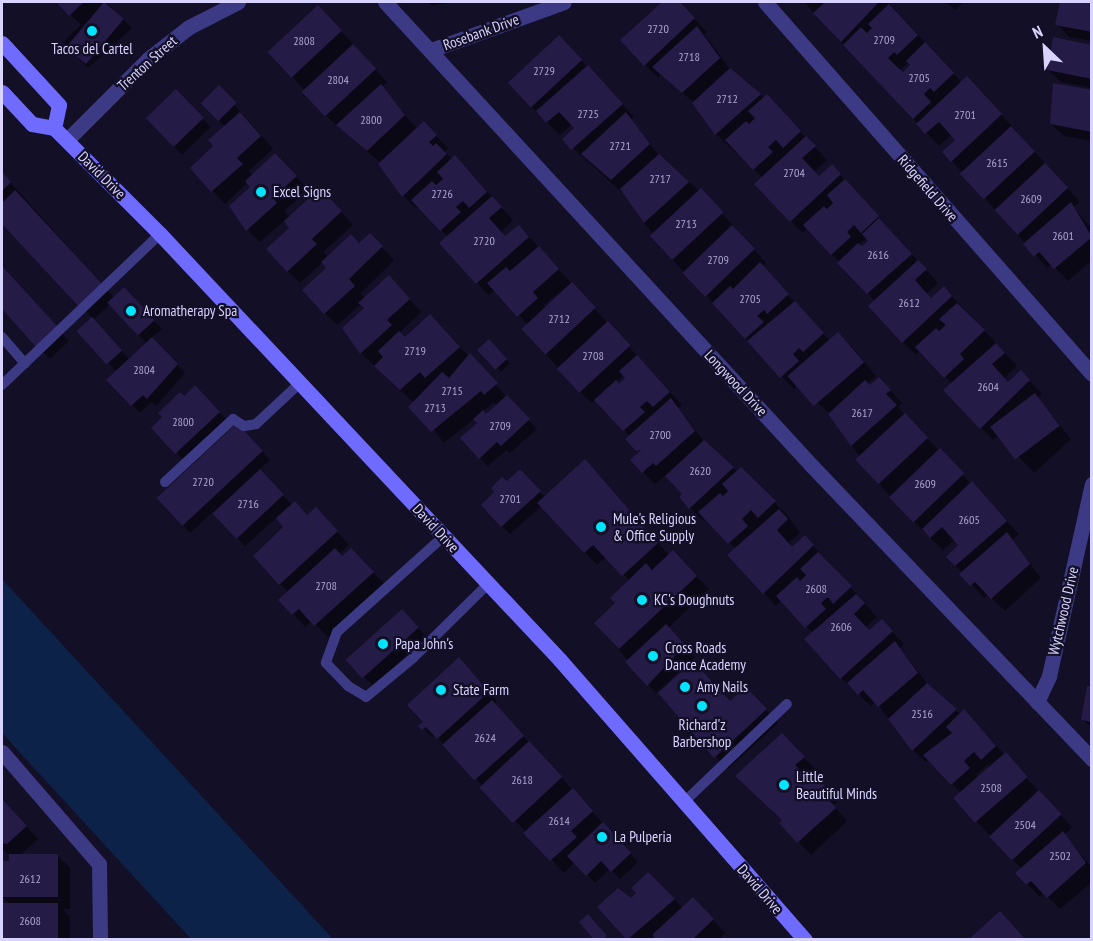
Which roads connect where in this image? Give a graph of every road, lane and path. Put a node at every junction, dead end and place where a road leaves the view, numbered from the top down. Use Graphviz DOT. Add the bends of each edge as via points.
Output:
graph roads {
  1 [pos="238,2"];
  2 [pos="385,2"];
  3 [pos="564,2"];
  4 [pos="765,2"];
  5 [pos="214,5"];
  6 [pos="2,43"];
  7 [pos="430,50"];
  8 [pos="2,92"];
  9 [pos="54,128"];
  10 [pos="67,140"];
  11 [pos="160,234"];
  12 [pos="2,337"];
  13 [pos="26,363"];
  14 [pos="1092,374"];
  15 [pos="300,383"];
  16 [pos="2,385"];
  17 [pos="165,482"];
  18 [pos="1092,484"];
  19 [pos="444,536"];
  20 [pos="488,584"];
  21 [pos="1037,702"];
  22 [pos="787,704"];
  23 [pos="2,752"];
  24 [pos="1092,759"];
  25 [pos="684,802"];
  26 [pos="100,939"];
  27 [pos="805,939"];
  1 -- 5 [label="street, Trenton Street"];
  2 -- 7 [label="street, Longwood Drive"];
  3 -- 7 [label="street, Rosebank Drive"];
  4 -- 14 [label="street, Ridgefield Drive"];
  5 -- 10 [label="street, Trenton Street" via="148,59"];
  6 -- 9 [label="main road" via="59,105"];
  7 -- 21 [label="street, Longwood Drive" via="819,473"];
  8 -- 9 [label="main road, David Drive" via="32,124"];
  9 -- 10 [label="main road, David Drive"];
  10 -- 11 [label="main road, David Drive"];
  11 -- 13 [label="lane"];
  11 -- 15 [label="main road, David Drive"];
  12 -- 13 [label="lane"];
  13 -- 16 [label="lane"];
  15 -- 17 [label="lane" via="256,424 244,426 233,419"];
  15 -- 19 [label="main road, David Drive"];
  18 -- 21 [label="street, Wytchwood Drive" via="1049,676"];
  19 -- 20 [label="main road, David Drive"];
  19 -- 20 [label="lane" via="337,632 326,663 348,686 366,697"];
  20 -- 25 [label="main road, David Drive"];
  21 -- 24 [label="street, Longwood Drive"];
  22 -- 25 [label="lane"];
  23 -- 26 [label="street" via="99,864"];
  25 -- 27 [label="main road, David Drive"];
}
